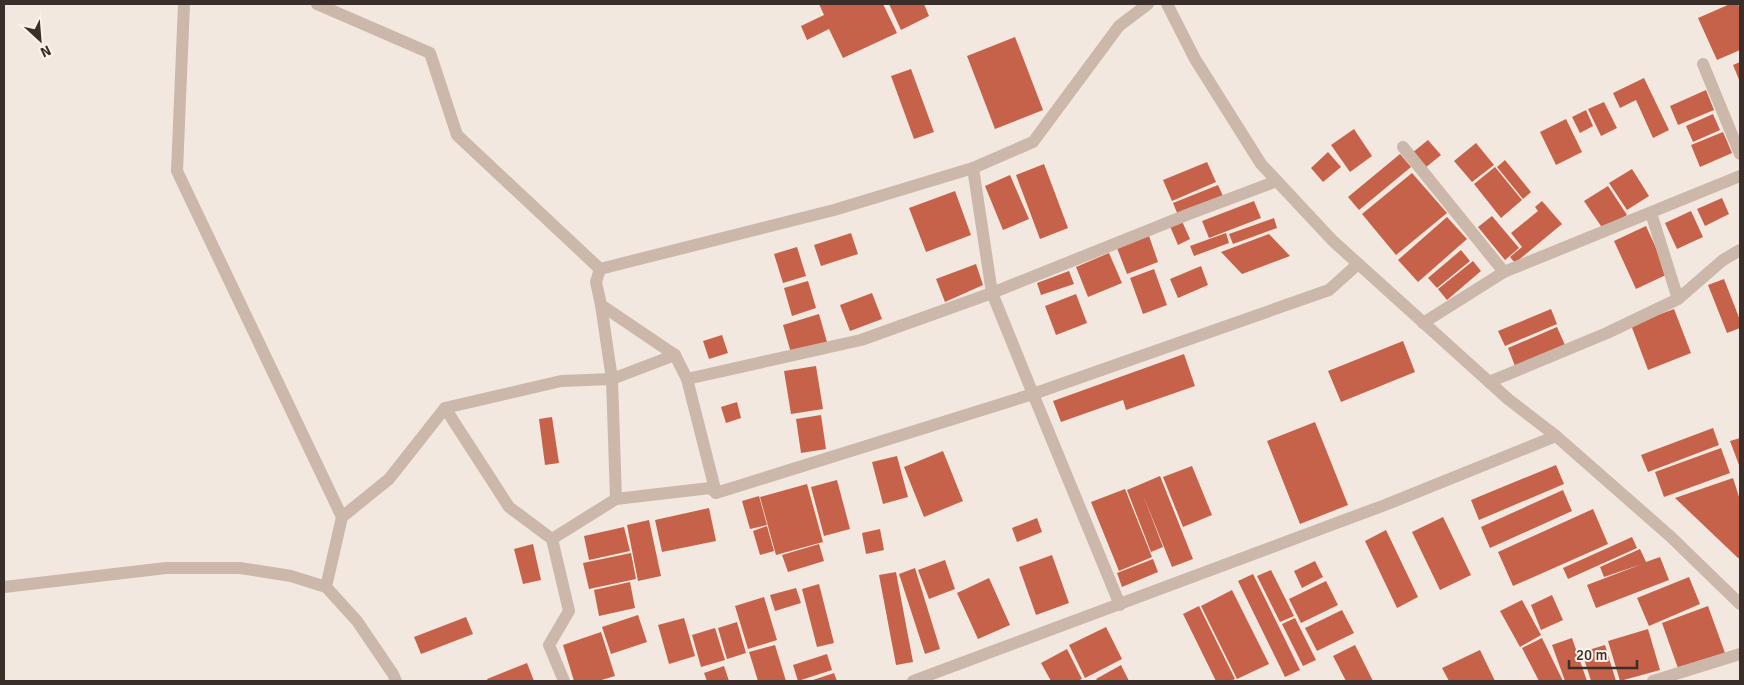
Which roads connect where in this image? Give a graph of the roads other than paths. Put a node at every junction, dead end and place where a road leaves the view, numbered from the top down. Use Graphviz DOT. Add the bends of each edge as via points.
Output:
graph roads {
  1 [pos="184,4"];
  2 [pos="317,4"];
  3 [pos="1148,4"];
  4 [pos="1167,4"];
  5 [pos="1703,64"];
  6 [pos="1402,147"];
  7 [pos="1740,154"];
  8 [pos="973,168"];
  9 [pos="1740,176"];
  10 [pos="1277,181"];
  11 [pos="1651,213"];
  12 [pos="1740,250"];
  13 [pos="1358,264"];
  14 [pos="600,269"];
  15 [pos="1504,272"];
  16 [pos="992,293"];
  17 [pos="1678,298"];
  18 [pos="601,305"];
  19 [pos="1423,323"];
  20 [pos="675,355"];
  21 [pos="612,379"];
  22 [pos="687,379"];
  23 [pos="1489,382"];
  24 [pos="1033,394"];
  25 [pos="445,408"];
  26 [pos="1556,436"];
  27 [pos="716,493"];
  28 [pos="616,499"];
  29 [pos="342,517"];
  30 [pos="552,539"];
  31 [pos="4,587"];
  32 [pos="326,587"];
  33 [pos="1740,604"];
  34 [pos="1120,605"];
  35 [pos="1740,654"];
  36 [pos="396,681"];
  37 [pos="564,681"];
  38 [pos="913,681"];
  39 [pos="1653,681"];
  1 -- 29 [label="street" via="177,171"];
  2 -- 14 [label="street" via="430,53 457,135"];
  3 -- 8 [label="street" via="1119,26 1033,142"];
  4 -- 10 [label="street" via="1195,59 1261,164"];
  5 -- 7 [label="street"];
  6 -- 15 [label="street"];
  8 -- 14 [label="street" via="834,210"];
  8 -- 16 [label="street"];
  9 -- 11 [label="street"];
  10 -- 13 [label="street"];
  10 -- 16 [label="street"];
  11 -- 15 [label="street"];
  11 -- 17 [label="street"];
  12 -- 17 [label="street"];
  13 -- 19 [label="street"];
  13 -- 24 [label="street" via="1329,290"];
  14 -- 18 [label="street" via="596,282"];
  15 -- 19 [label="street"];
  16 -- 22 [label="street" via="862,340"];
  16 -- 24 [label="street"];
  17 -- 23 [label="street" via="1607,333"];
  18 -- 20 [label="street"];
  18 -- 21 [label="street"];
  19 -- 23 [label="street"];
  20 -- 21 [label="street"];
  20 -- 22 [label="street"];
  21 -- 25 [label="street" via="560,381"];
  21 -- 28 [label="street"];
  22 -- 27 [label="street"];
  23 -- 26 [label="street"];
  24 -- 27 [label="street"];
  24 -- 34 [label="street"];
  25 -- 29 [label="street" via="389,478"];
  25 -- 30 [label="street" via="509,507"];
  26 -- 33 [label="street" via="1671,537"];
  26 -- 34 [label="street" via="1385,505"];
  27 -- 28 [label="street" via="710,488"];
  28 -- 30 [label="street"];
  29 -- 32 [label="street"];
  30 -- 37 [label="street" via="569,611 549,645"];
  31 -- 32 [label="street" via="166,568 240,568 292,576"];
  32 -- 36 [label="street" via="357,621"];
  34 -- 38 [label="street"];
  35 -- 39 [label="street"];
}
